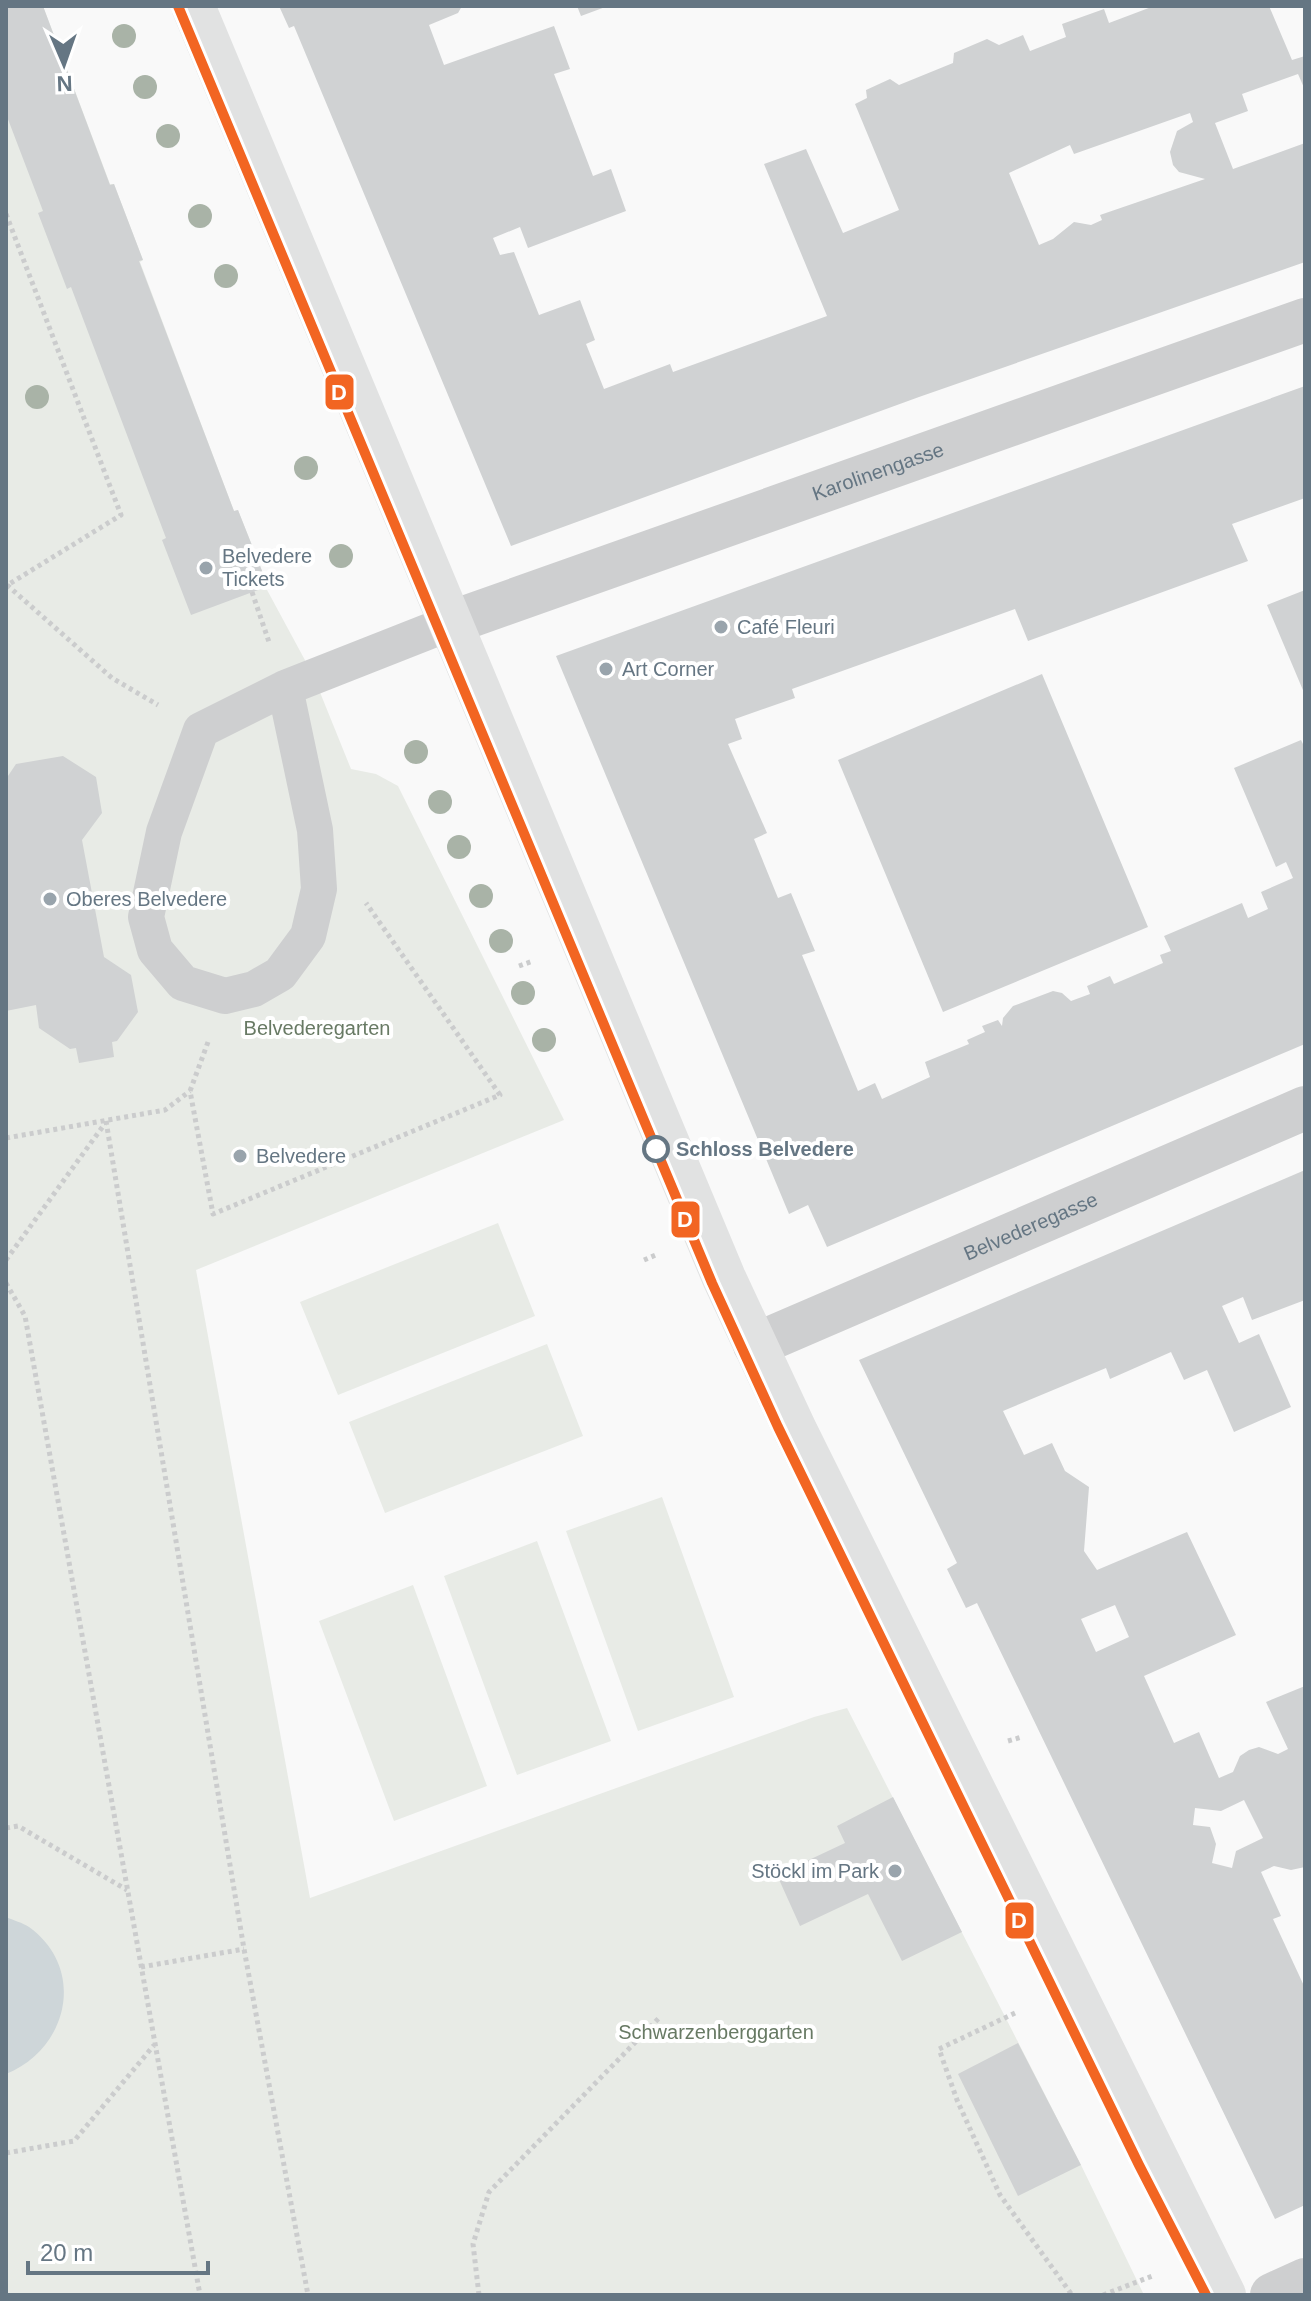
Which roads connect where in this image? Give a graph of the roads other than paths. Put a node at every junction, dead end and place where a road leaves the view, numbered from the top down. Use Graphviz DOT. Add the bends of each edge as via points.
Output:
graph roads {
  1 [pos="193,6"];
  2 [pos="1305,320"];
  3 [pos="450,623"];
  4 [pos="285,688"];
  5 [pos="1305,1108"];
  6 [pos="755,1345"];
  7 [pos="1305,2280"];
  8 [pos="1224,2295"];
  9 [pos="1272,2295"];
  1 -- 3 [label="street"];
  2 -- 3 [label="street, Karolinengasse"];
  3 -- 4 [label="lane"];
  3 -- 6 [label="street"];
  4 -- 4 [label="lane" via="201,730 164,832 146,917 155,950 183,983 225,996 254,989 280,974 308,936 319,889 315,830"];
  5 -- 6 [label="street, Belvederegasse"];
  6 -- 8 [label="street"];
  7 -- 9 [label="street"];
}
